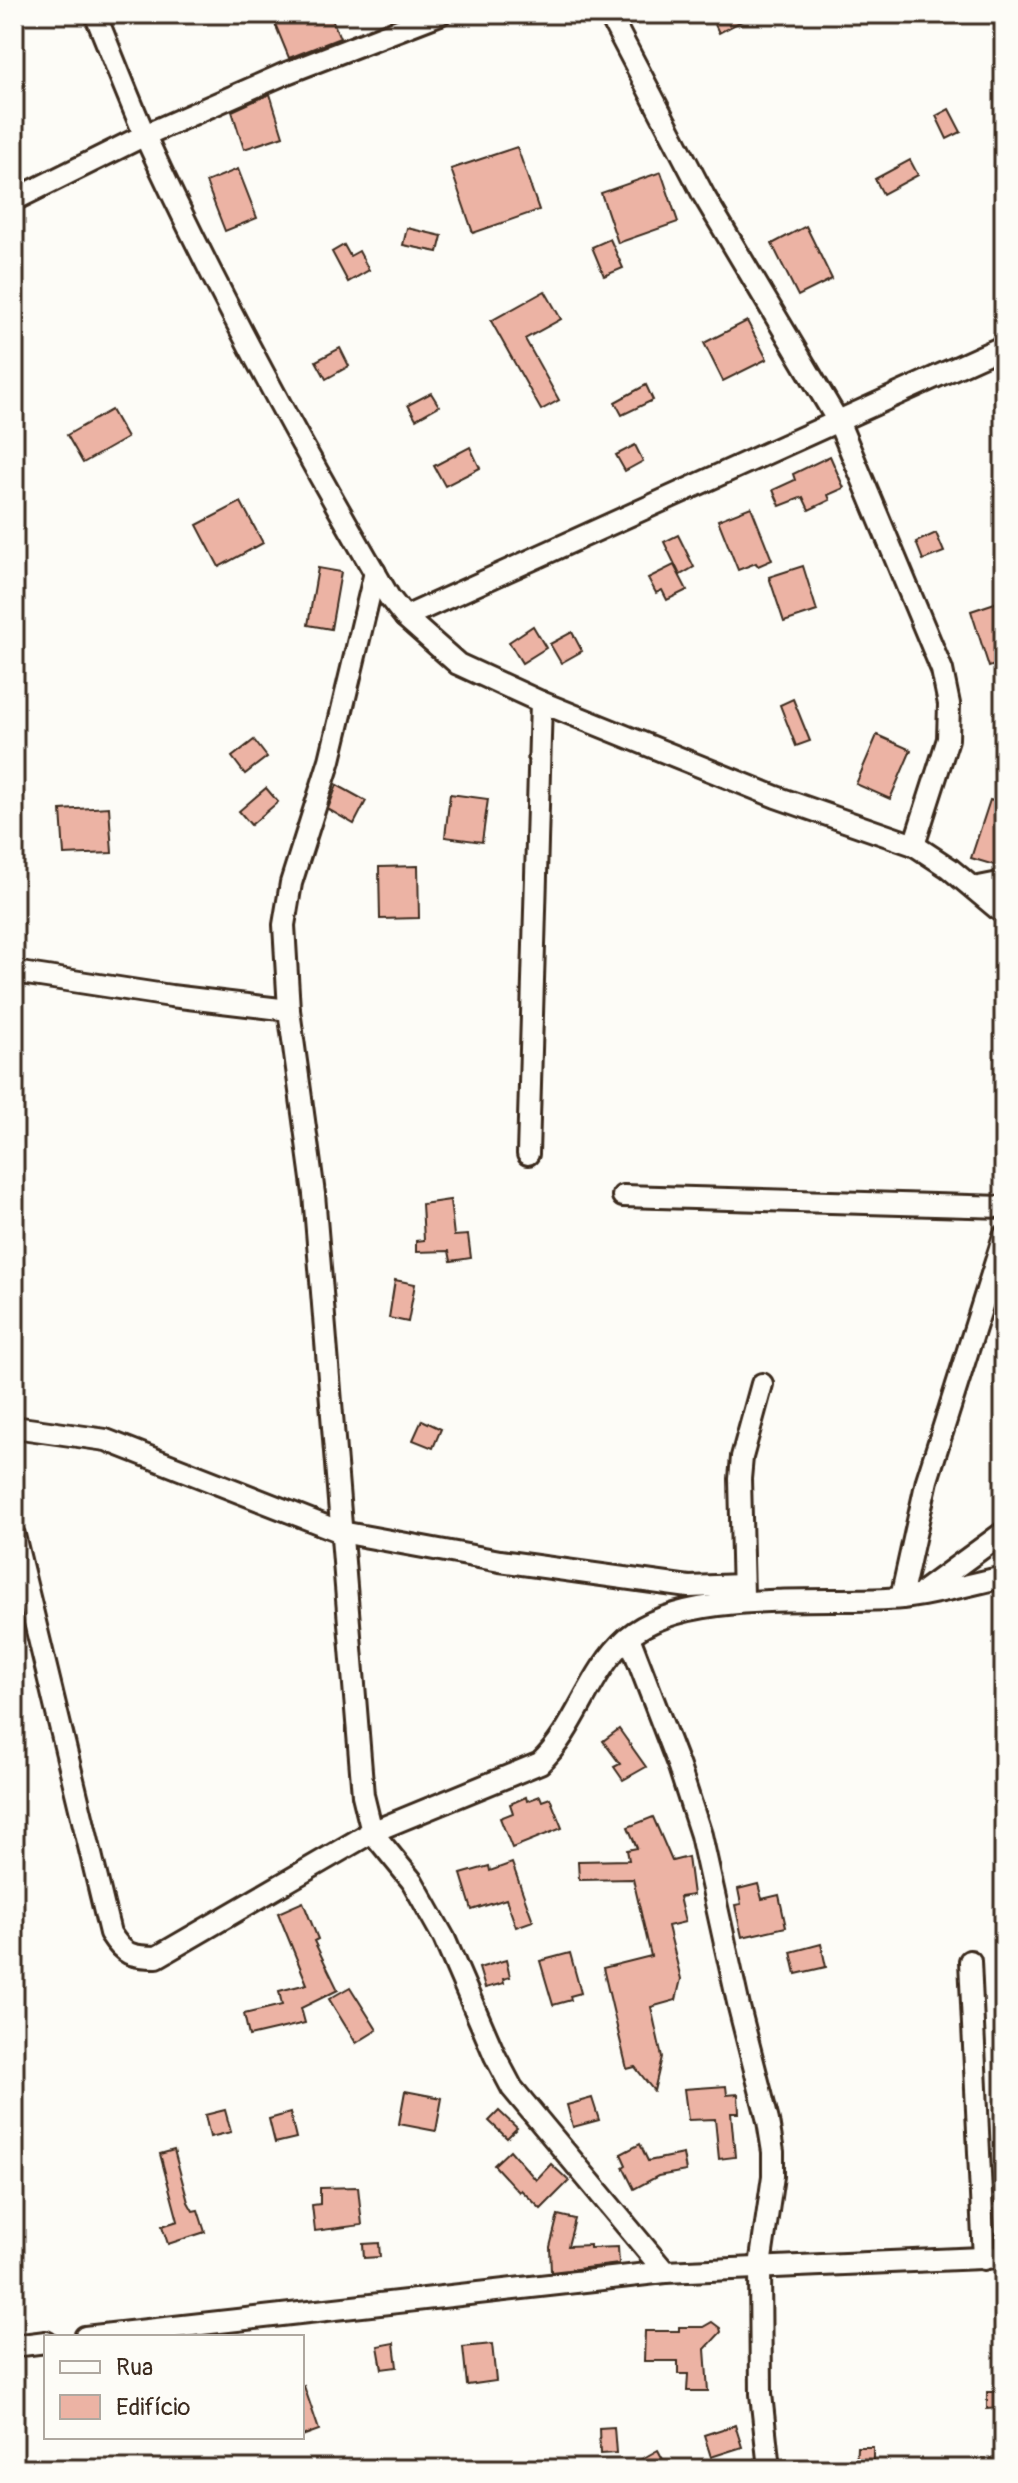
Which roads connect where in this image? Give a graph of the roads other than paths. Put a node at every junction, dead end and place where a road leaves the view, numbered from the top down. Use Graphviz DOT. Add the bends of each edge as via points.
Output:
graph roads {
  1 [pos="95,14"];
  2 [pos="609,14"];
  3 [pos="434,15"];
  4 [pos="145,135"];
  5 [pos="14,200"];
  6 [pos="1004,346"];
  7 [pos="839,423"];
  8 [pos="375,572"];
  9 [pos="405,617"];
  10 [pos="541,702"];
  11 [pos="914,845"];
  12 [pos="1004,882"];
  13 [pos="974,888"];
  14 [pos="1004,914"];
  15 [pos="14,972"];
  16 [pos="289,1010"];
  17 [pos="528,1154"];
  18 [pos="623,1196"];
  19 [pos="1004,1207"];
  20 [pos="1004,1236"];
  21 [pos="762,1384"];
  22 [pos="14,1427"];
  23 [pos="341,1532"];
  24 [pos="1004,1532"];
  25 [pos="14,1535"];
  26 [pos="1004,1577"];
  27 [pos="743,1594"];
  28 [pos="910,1596"];
  29 [pos="629,1637"];
  30 [pos="372,1832"];
  31 [pos="970,1961"];
  32 [pos="994,2258"];
  33 [pos="760,2266"];
  34 [pos="665,2272"];
  35 [pos="103,2335"];
  36 [pos="44,2342"];
  37 [pos="14,2346"];
  38 [pos="769,2469"];
  1 -- 4 [label="street"];
  2 -- 7 [label="street" via="704,196"];
  3 -- 4 [label="street"];
  4 -- 5 [label="street"];
  4 -- 8 [label="street" via="189,229"];
  6 -- 7 [label="street"];
  7 -- 9 [label="street"];
  7 -- 11 [label="street" via="942,670 949,704 948,739"];
  8 -- 9 [label="street"];
  8 -- 16 [label="street" via="330,760 291,883 284,925"];
  9 -- 10 [label="street" via="458,664"];
  10 -- 11 [label="street" via="776,797"];
  10 -- 17 [label="street"];
  11 -- 13 [label="street"];
  12 -- 13 [label="street"];
  13 -- 14 [label="street"];
  15 -- 16 [label="street"];
  16 -- 23 [label="street" via="314,1194"];
  18 -- 19 [label="street"];
  20 -- 28 [label="street" via="927,1480"];
  21 -- 27 [label="street" via="740,1479"];
  22 -- 23 [label="street" via="106,1440"];
  23 -- 27 [label="street" via="500,1561"];
  23 -- 30 [label="street" via="363,1795"];
  24 -- 28 [label="street"];
  25 -- 30 [label="street" via="110,1933 122,1951 157,1957"];
  26 -- 28 [label="street"];
  27 -- 28 [label="street"];
  27 -- 29 [label="street"];
  29 -- 30 [label="street" via="540,1763"];
  29 -- 33 [label="street" via="701,1835 761,2085 773,2176"];
  30 -- 34 [label="street" via="412,1881 444,1938 512,2088"];
  31 -- 32 [label="street"];
  32 -- 33 [label="street"];
  33 -- 34 [label="street"];
  33 -- 38 [label="street" via="761,2394"];
  34 -- 35 [label="street"];
  36 -- 37 [label="street"];
}
